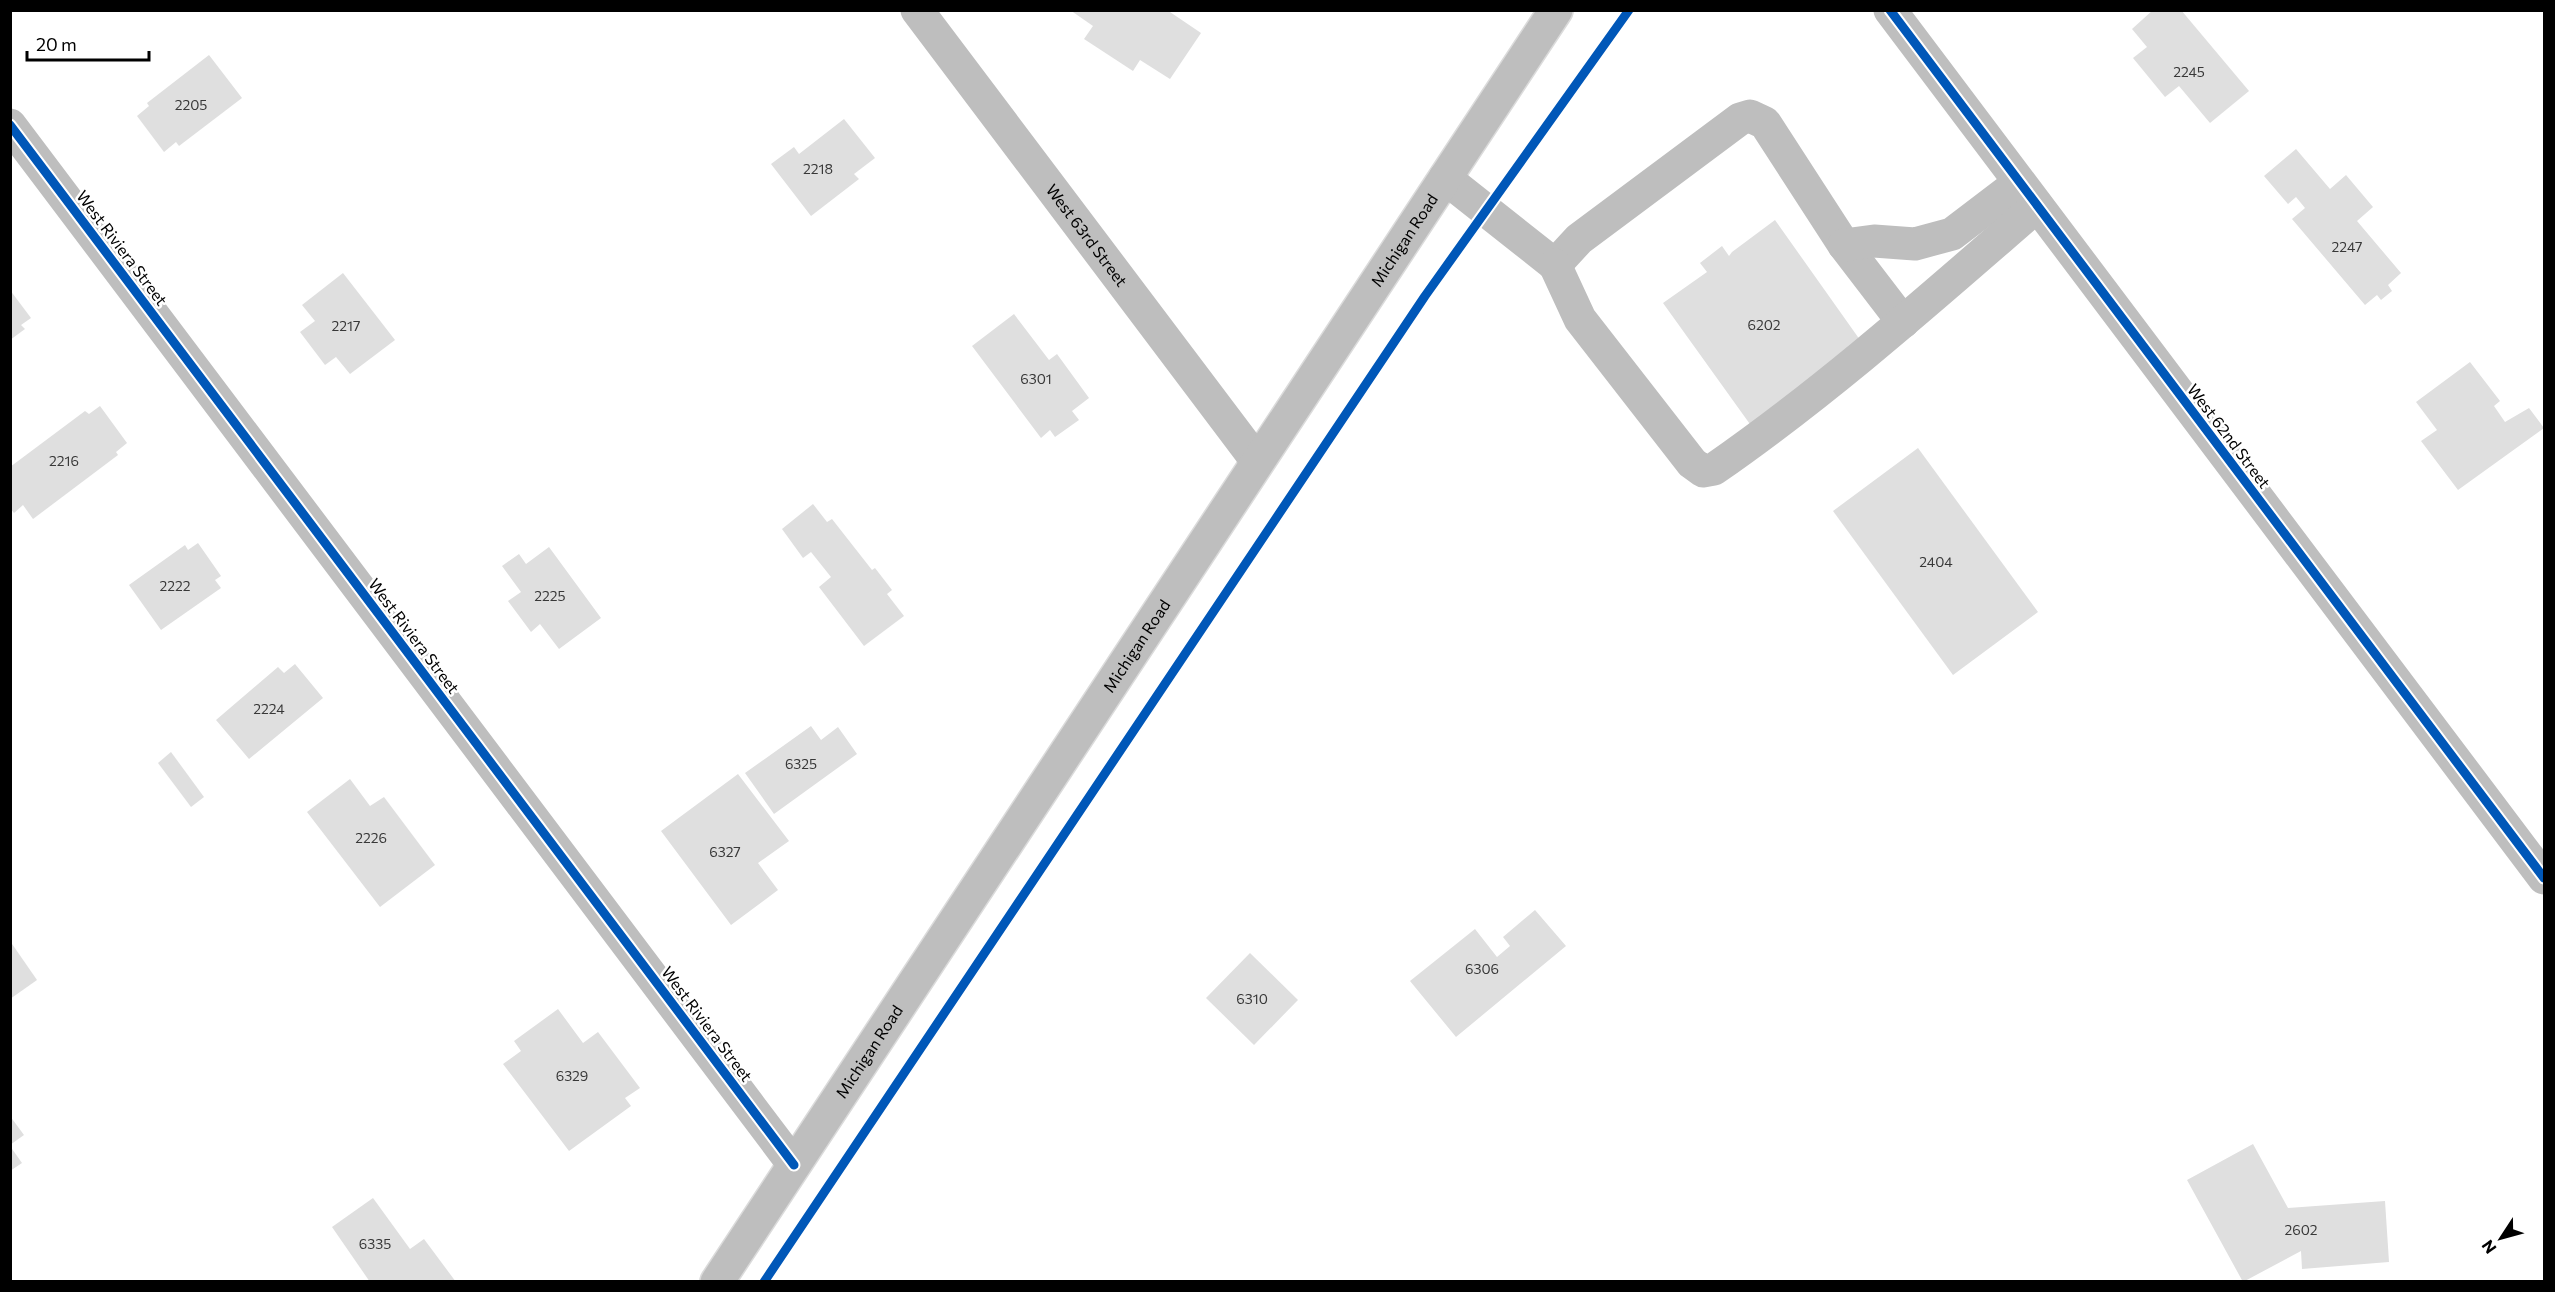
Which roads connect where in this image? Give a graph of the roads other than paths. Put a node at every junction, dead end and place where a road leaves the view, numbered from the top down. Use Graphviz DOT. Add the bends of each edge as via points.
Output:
graph roads {
  1 [pos="917,10"];
  2 [pos="1556,10"];
  3 [pos="1890,10"];
  4 [pos="10,125"];
  5 [pos="1445,178"];
  6 [pos="2028,194"];
  7 [pos="1844,245"];
  8 [pos="1555,265"];
  9 [pos="1903,322"];
  10 [pos="1257,461"];
  11 [pos="2544,878"];
  12 [pos="794,1165"];
  13 [pos="717,1281"];
  1 -- 10 [label="street, West 63rd Street"];
  2 -- 5 [label="street, Michigan Road"];
  3 -- 6 [label="street, West 62nd Street"];
  4 -- 12 [label="street, West Riviera Street"];
  5 -- 8 [label="street"];
  5 -- 10 [label="street, Michigan Road"];
  6 -- 7 [label="street" via="1952,234 1915,244 1874,241"];
  6 -- 9 [label="street"];
  6 -- 11 [label="street, West 62nd Street"];
  7 -- 8 [label="street" via="1765,123 1750,116 1740,119 1579,239"];
  7 -- 9 [label="street"];
  8 -- 9 [label="street" via="1580,319 1702,471 1714,469 1772,428"];
  10 -- 12 [label="street, Michigan Road"];
  12 -- 13 [label="street, Michigan Road"];
}
